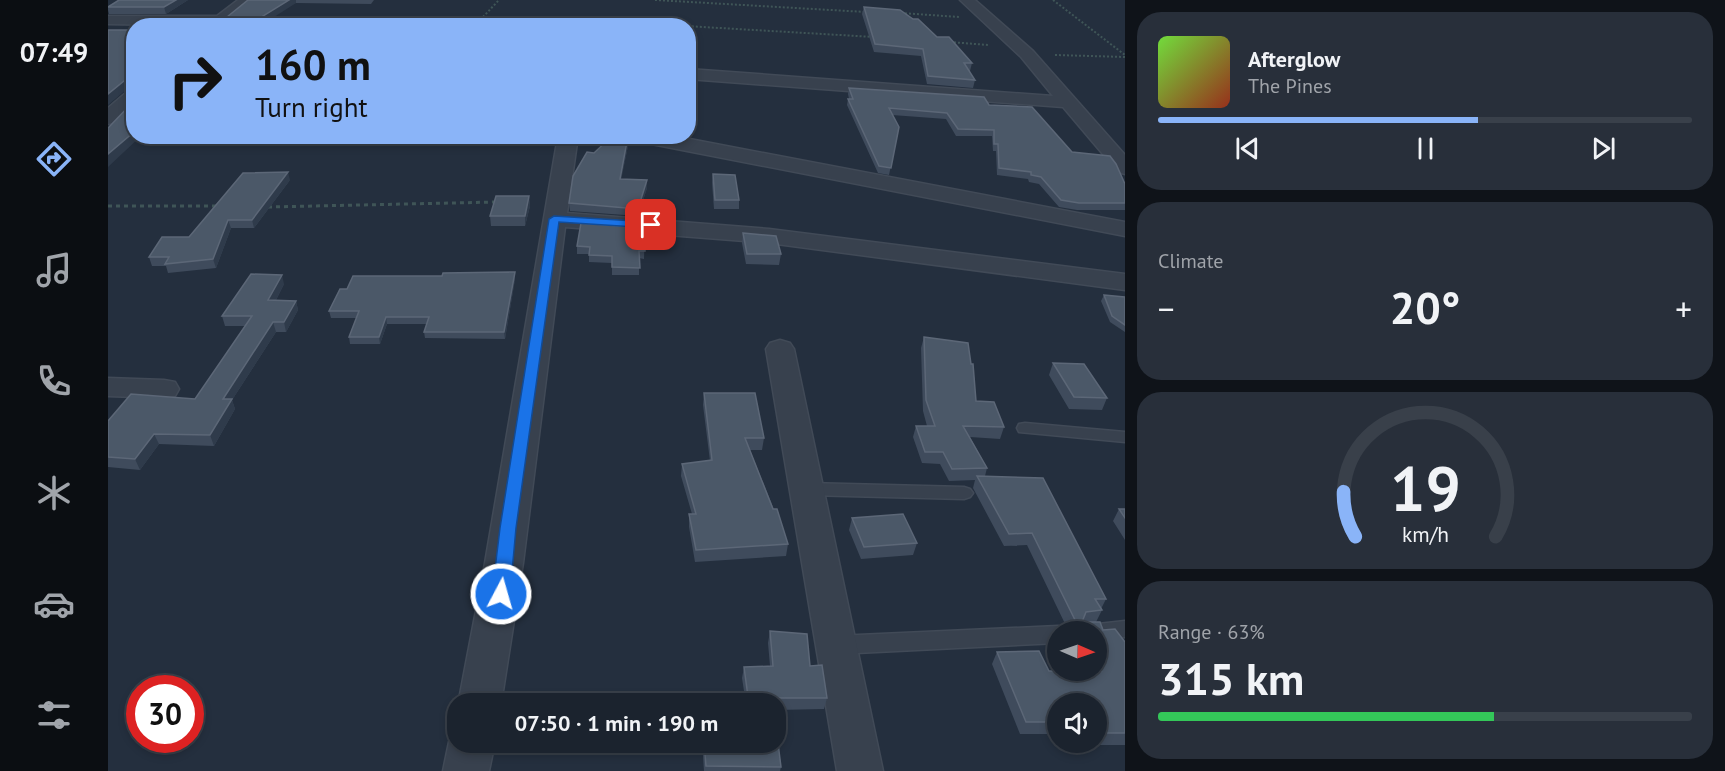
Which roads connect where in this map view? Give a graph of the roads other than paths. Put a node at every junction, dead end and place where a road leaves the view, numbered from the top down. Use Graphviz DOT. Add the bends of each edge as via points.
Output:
graph roads {
  1 [pos="247,0"];
  2 [pos="967,0"];
  3 [pos="222,18"];
  4 [pos="108,20"];
  5 [pos="126,21"];
  6 [pos="696,75"];
  7 [pos="126,102"];
  8 [pos="1068,102"];
  9 [pos="108,118"];
  10 [pos="1101,141"];
  11 [pos="1125,142"];
  12 [pos="567,144"];
  13 [pos="683,144"];
  14 [pos="1125,168"];
  15 [pos="554,219"];
  16 [pos="1125,229"];
  17 [pos="1125,282"];
  18 [pos="780,350"];
  19 [pos="108,387"];
  20 [pos="164,389"];
  21 [pos="1025,428"];
  22 [pos="1125,437"];
  23 [pos="807,489"];
  24 [pos="964,493"];
  25 [pos="1125,629"];
  26 [pos="1107,630"];
  27 [pos="1047,635"];
  28 [pos="836,645"];
  29 [pos="481,693"];
  30 [pos="470,753"];
  31 [pos="466,771"];
  32 [pos="860,771"];
  1 -- 3 [label="street"];
  2 -- 8 [label="street" via="1023,50"];
  4 -- 5 [label="street"];
  6 -- 8 [label="street"];
  7 -- 9 [label="street"];
  8 -- 10 [label="street"];
  10 -- 11 [label="street"];
  10 -- 14 [label="street"];
  12 -- 15 [label="street"];
  13 -- 16 [label="street"];
  15 -- 17 [label="street" via="630,222 758,236"];
  15 -- 29 [label="street" via="501,594"];
  18 -- 23 [label="street"];
  19 -- 20 [label="street"];
  21 -- 22 [label="lane"];
  23 -- 24 [label="lane"];
  23 -- 28 [label="street"];
  25 -- 26 [label="lane"];
  27 -- 28 [label="lane"];
  28 -- 32 [label="street"];
  30 -- 31 [label="street"];
}
